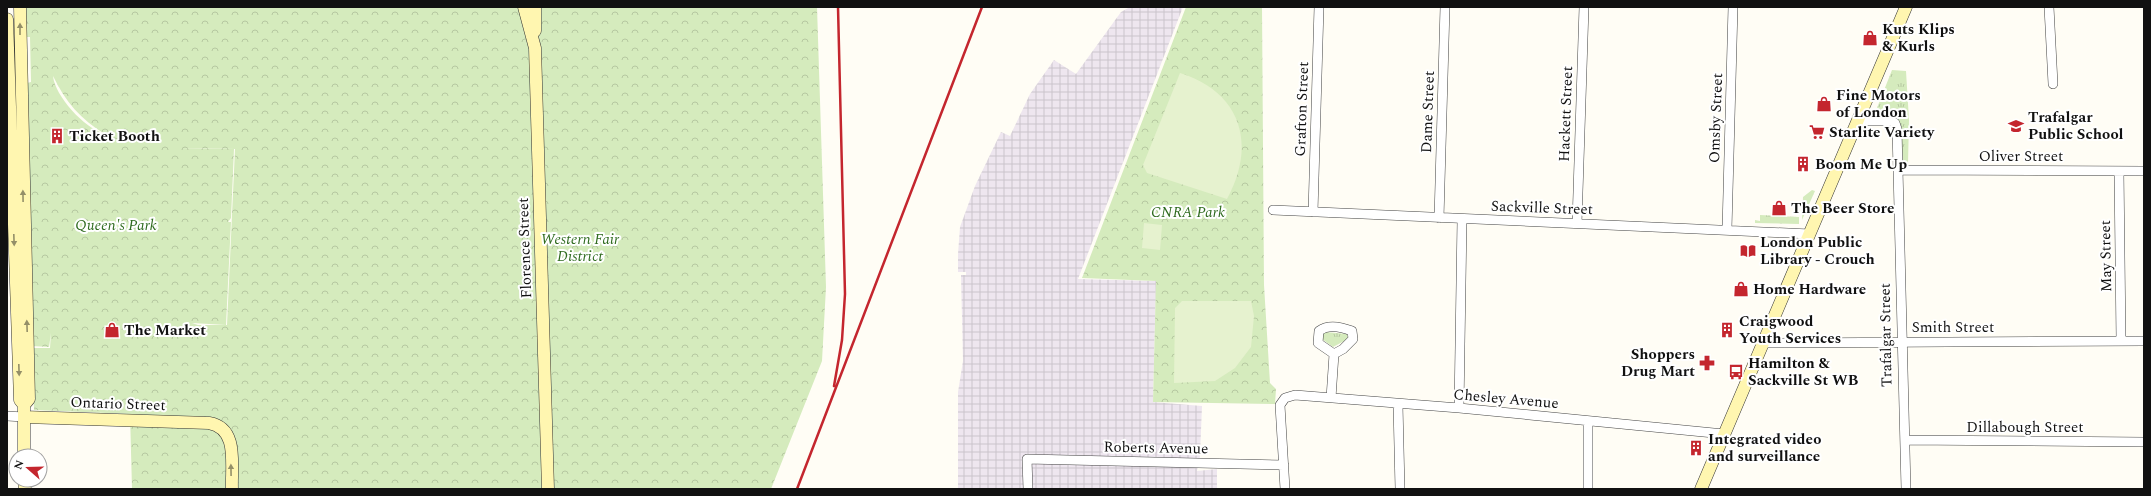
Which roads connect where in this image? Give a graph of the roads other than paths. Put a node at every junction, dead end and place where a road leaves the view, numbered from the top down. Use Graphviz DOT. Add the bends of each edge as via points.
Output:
graph roads {
  1 [pos="20,7"];
  2 [pos="524,7"];
  3 [pos="535,7"];
  4 [pos="1319,7"];
  5 [pos="1445,7"];
  6 [pos="1584,7"];
  7 [pos="1733,7"];
  8 [pos="1896,7"];
  9 [pos="1906,7"];
  10 [pos="2049,7"];
  11 [pos="7,19"];
  12 [pos="1896,31"];
  13 [pos="535,48"];
  14 [pos="7,52"];
  15 [pos="20,52"];
  16 [pos="2052,84"];
  17 [pos="1858,121"];
  18 [pos="1899,170"];
  19 [pos="2119,171"];
  20 [pos="2144,171"];
  21 [pos="1273,210"];
  22 [pos="1313,212"];
  23 [pos="1439,218"];
  24 [pos="1462,220"];
  25 [pos="1576,223"];
  26 [pos="1727,229"];
  27 [pos="1810,234"];
  28 [pos="2121,340"];
  29 [pos="2144,341"];
  30 [pos="1902,342"];
  31 [pos="1762,343"];
  32 [pos="1334,354"];
  33 [pos="1331,398"];
  34 [pos="1398,405"];
  35 [pos="1459,408"];
  36 [pos="24,411"];
  37 [pos="7,416"];
  38 [pos="1588,421"];
  39 [pos="1724,434"];
  40 [pos="1905,440"];
  41 [pos="2144,442"];
  42 [pos="24,448"];
  43 [pos="1284,465"];
  44 [pos="232,489"];
  45 [pos="548,489"];
  46 [pos="1028,489"];
  47 [pos="1285,489"];
  48 [pos="1400,489"];
  49 [pos="1588,489"];
  50 [pos="1701,489"];
  51 [pos="1906,489"];
  15 -- 1 [label="main road, one-way"];
  2 -- 13 [label="main road, Florence Street"];
  3 -- 13 [label="main road"];
  4 -- 22 [label="street, Grafton Street"];
  5 -- 23 [label="street, Dame Street"];
  6 -- 25 [label="street, Hackett Street"];
  7 -- 26 [label="street, Omsby Street"];
  8 -- 12 [label="main road"];
  9 -- 12 [label="main road"];
  10 -- 16 [label="street"];
  11 -- 14 [label="main road"];
  12 -- 17 [label="main road"];
  13 -- 45 [label="main road, Florence Street"];
  14 -- 15 [label="main road"];
  14 -- 36 [label="main road, one-way" via="20,400"];
  36 -- 15 [label="main road, one-way" via="29,399"];
  17 -- 18 [label="street, Trafalgar Street" via="1885,120 1896,123"];
  17 -- 27 [label="main road"];
  18 -- 19 [label="street, Oliver Street"];
  18 -- 30 [label="street, Trafalgar Street"];
  19 -- 20 [label="street, Oliver Street"];
  19 -- 28 [label="street, May Street"];
  21 -- 22 [label="street, Sackville Street"];
  22 -- 23 [label="street, Sackville Street"];
  23 -- 24 [label="street, Sackville Street"];
  24 -- 25 [label="street, Sackville Street"];
  24 -- 35 [label="street"];
  25 -- 26 [label="street, Sackville Street"];
  26 -- 27 [label="street, Sackville Street"];
  27 -- 31 [label="main road"];
  28 -- 29 [label="street, Smith Street"];
  28 -- 30 [label="street, Smith Street"];
  30 -- 31 [label="street, Smith Street"];
  30 -- 40 [label="street, Trafalgar Street"];
  31 -- 39 [label="main road"];
  32 -- 33 [label="street"];
  33 -- 34 [label="street, Chesley Avenue"];
  33 -- 43 [label="street, Chesley Avenue" via="1295,394 1285,398 1280,404"];
  34 -- 35 [label="street, Chesley Avenue"];
  34 -- 48 [label="street"];
  35 -- 38 [label="street, Chesley Avenue"];
  36 -- 37 [label="street, Ontario Street"];
  36 -- 42 [label="main road"];
  44 -- 36 [label="main road, Ontario Street, one-way" via="230,439 225,430 218,425 208,422"];
  38 -- 39 [label="street, Chesley Avenue"];
  38 -- 49 [label="street"];
  39 -- 50 [label="main road"];
  40 -- 41 [label="street, Dillabough Street"];
  40 -- 51 [label="street, Trafalgar Street"];
  43 -- 46 [label="street, Roberts Avenue" via="1027,459"];
  43 -- 47 [label="street"];
}
